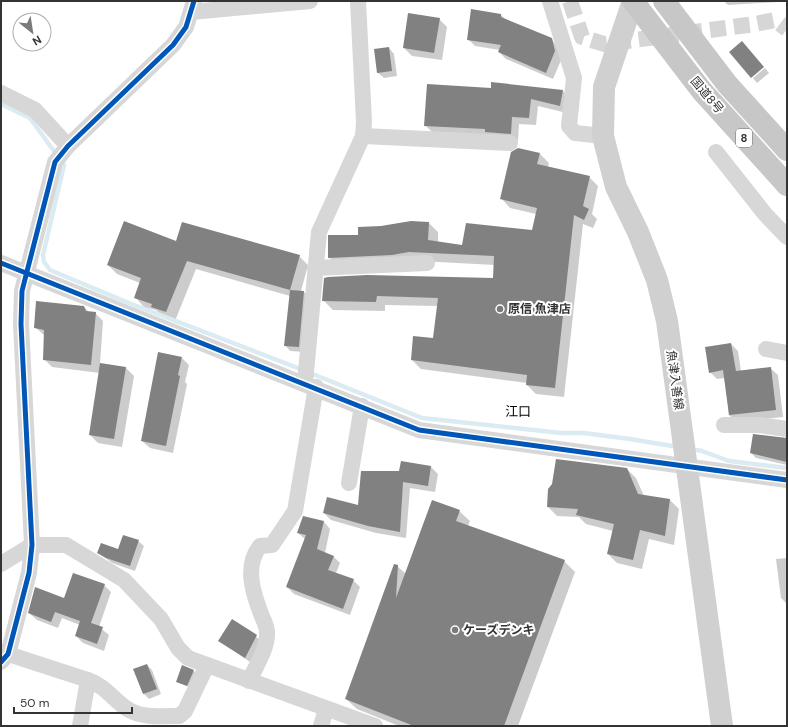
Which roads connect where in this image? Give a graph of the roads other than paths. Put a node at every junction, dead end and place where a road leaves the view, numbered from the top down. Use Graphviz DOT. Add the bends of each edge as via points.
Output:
graph roads {
  1 [pos="310,1"];
  2 [pos="358,1"];
  3 [pos="550,1"];
  4 [pos="633,1"];
  5 [pos="664,1"];
  6 [pos="193,6"];
  7 [pos="1,93"];
  8 [pos="363,136"];
  9 [pos="603,136"];
  10 [pos="510,142"];
  11 [pos="68,146"];
  12 [pos="787,150"];
  13 [pos="716,152"];
  14 [pos="787,185"];
  15 [pos="787,237"];
  16 [pos="1,263"];
  17 [pos="427,263"];
  18 [pos="315,268"];
  19 [pos="28,273"];
  20 [pos="766,349"];
  21 [pos="787,353"];
  22 [pos="310,385"];
  23 [pos="362,406"];
  24 [pos="724,424"];
  25 [pos="787,429"];
  26 [pos="686,466"];
  27 [pos="787,480"];
  28 [pos="349,482"];
  29 [pos="32,545"];
  30 [pos="1,564"];
  31 [pos="5,658"];
  32 [pos="207,665"];
  33 [pos="88,680"];
  34 [pos="249,680"];
  35 [pos="326,709"];
  36 [pos="80,726"];
  37 [pos="321,726"];
  38 [pos="375,726"];
  39 [pos="722,726"];
  1 -- 6 [label="street"];
  2 -- 8 [label="street"];
  3 -- 9 [label="street" via="574,78 569,126 575,132"];
  4 -- 9 [label="main road, 魚津入善線" via="604,87"];
  4 -- 14 [label="highway, 国道8号 / 8" via="702,90"];
  5 -- 12 [label="highway, 国道8号 / 8" via="727,84"];
  6 -- 11 [label="street" via="186,27 174,45"];
  7 -- 11 [label="street" via="35,110"];
  8 -- 10 [label="street"];
  8 -- 18 [label="street" via="319,232"];
  9 -- 26 [label="main road, 魚津入善線" via="616,187 657,280 667,321"];
  11 -- 19 [label="street" via="55,162"];
  13 -- 15 [label="street" via="765,214"];
  16 -- 19 [label="street"];
  17 -- 18 [label="street"];
  18 -- 22 [label="street"];
  19 -- 22 [label="street"];
  19 -- 29 [label="street" via="22,291 21,324"];
  20 -- 21 [label="street"];
  22 -- 23 [label="street"];
  22 -- 34 [label="street" via="295,511 272,545 260,546 253,562 251,582 267,630 260,658"];
  23 -- 26 [label="street" via="419,430"];
  23 -- 28 [label="street"];
  24 -- 25 [label="street"];
  26 -- 27 [label="street"];
  26 -- 39 [label="main road, 魚津入善線"];
  29 -- 30 [label="street"];
  29 -- 31 [label="street" via="29,573"];
  29 -- 32 [label="street" via="66,545 124,580 161,619 178,648 188,658"];
  31 -- 33 [label="street"];
  32 -- 33 [label="street" via="185,711 179,716 141,714 129,710 98,684"];
  32 -- 34 [label="street"];
  33 -- 36 [label="street"];
  34 -- 35 [label="street"];
  35 -- 37 [label="street"];
  35 -- 38 [label="street"];
}
